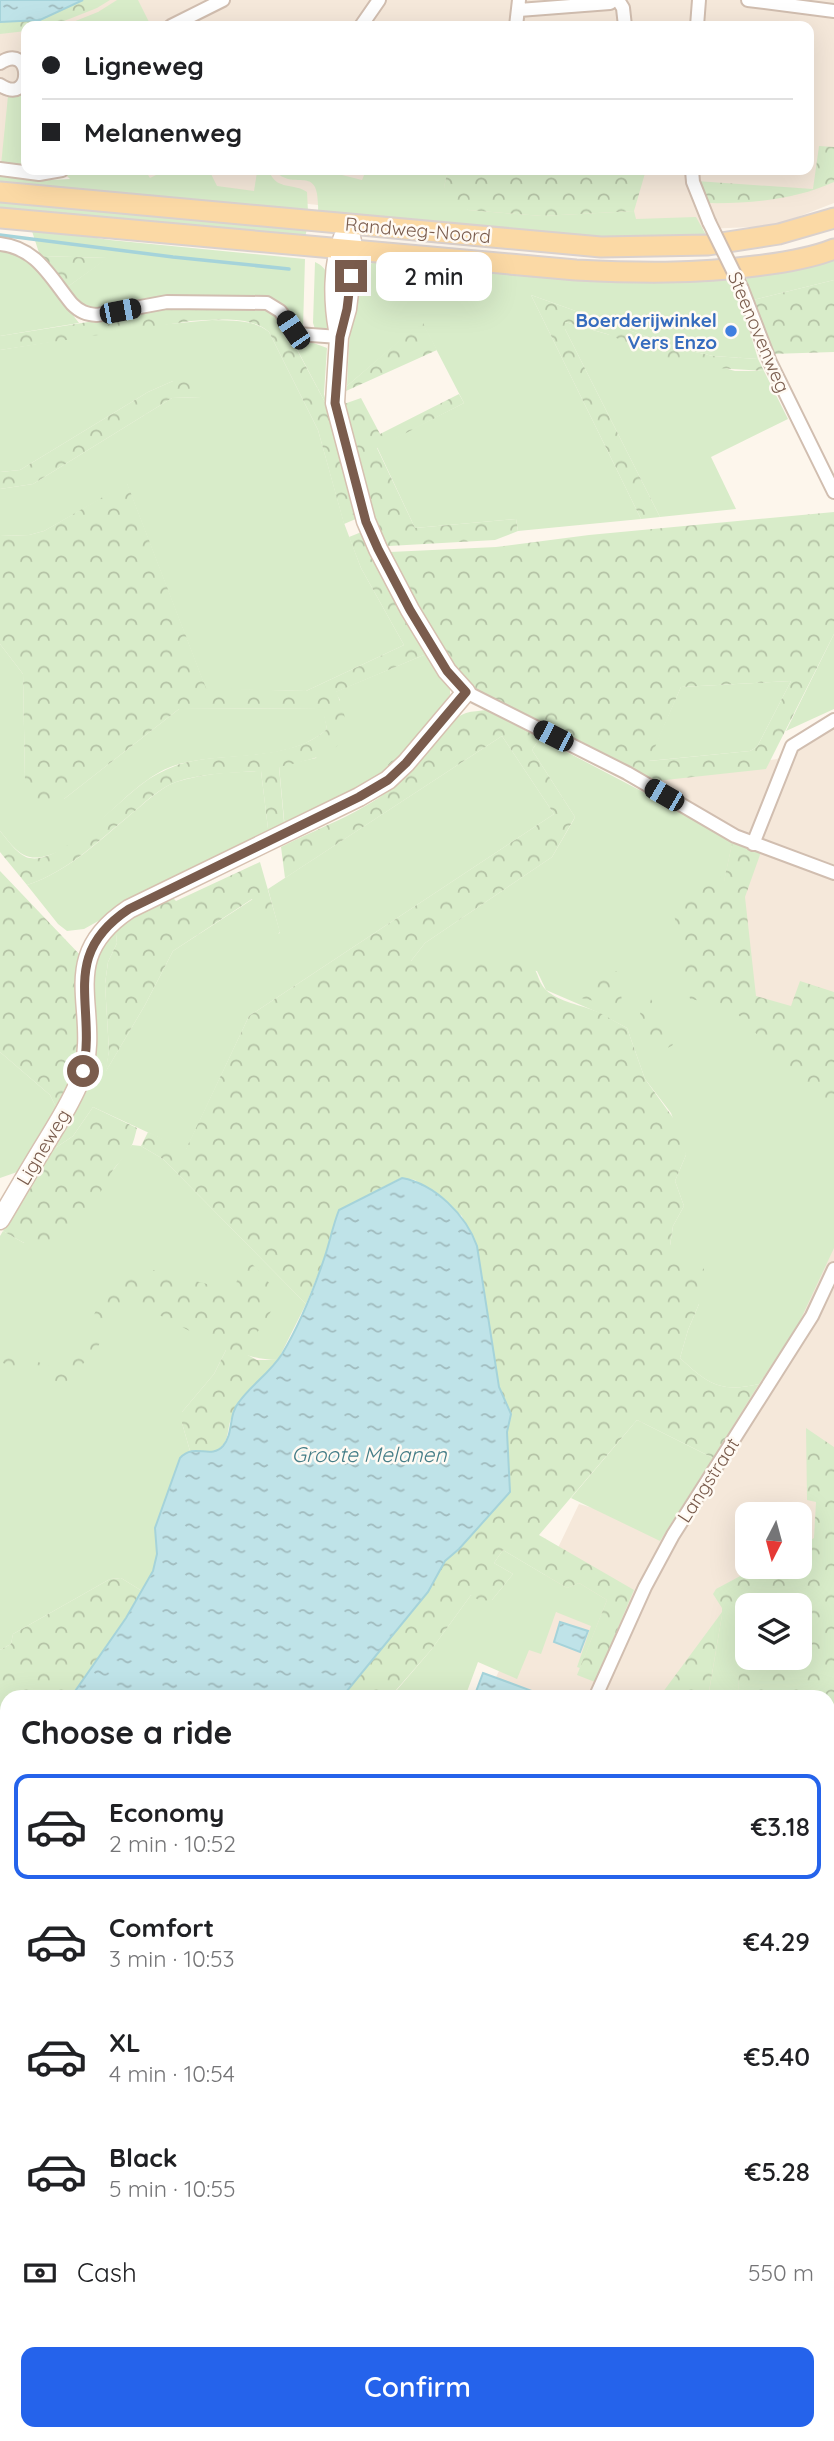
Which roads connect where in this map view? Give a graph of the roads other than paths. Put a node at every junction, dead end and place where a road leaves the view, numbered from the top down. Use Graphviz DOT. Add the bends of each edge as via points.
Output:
graph roads {
  1 [pos="223,0"];
  2 [pos="379,0"];
  3 [pos="616,0"];
  4 [pos="699,0"];
  5 [pos="748,0"];
  6 [pos="519,5"];
  7 [pos="834,11"];
  8 [pos="181,21"];
  9 [pos="364,21"];
  10 [pos="624,21"];
  11 [pos="697,21"];
  12 [pos="21,62"];
  13 [pos="0,63"];
  14 [pos="0,85"];
  15 [pos="21,86"];
  16 [pos="0,169"];
  17 [pos="21,172"];
  18 [pos="692,175"];
  19 [pos="0,192"];
  20 [pos="0,218"];
  21 [pos="834,218"];
  22 [pos="348,224"];
  23 [pos="0,244"];
  24 [pos="346,249"];
  25 [pos="834,249"];
  26 [pos="340,337"];
  27 [pos="834,492"];
  28 [pos="466,692"];
  29 [pos="834,720"];
  30 [pos="753,844"];
  31 [pos="834,873"];
  32 [pos="0,1220"];
  33 [pos="834,1269"];
  34 [pos="599,1690"];
  1 -- 8 [label="street"];
  2 -- 9 [label="street"];
  3 -- 6 [label="street"];
  3 -- 10 [label="street" via="623,8"];
  4 -- 11 [label="street"];
  5 -- 7 [label="street"];
  12 -- 13 [label="street" via="11,59"];
  14 -- 15 [label="street" via="12,90"];
  16 -- 17 [label="street"];
  18 -- 27 [label="street, Steenovenweg, bridge" via="770,362"];
  19 -- 22 [label="main road, Randweg-Noord"];
  20 -- 24 [label="main road, Randweg-Noord"];
  21 -- 22 [label="main road, Randweg-Noord" via="779,234 670,247 601,247"];
  22 -- 24 [label="street"];
  23 -- 26 [label="street" via="16,246 35,257 78,311 87,314 167,302 267,303 280,311 297,334"];
  24 -- 25 [label="main road, Randweg-Noord" via="660,274 787,262"];
  24 -- 26 [label="street" via="347,309"];
  26 -- 28 [label="street" via="335,403 366,522 410,610 447,671"];
  28 -- 30 [label="street" via="627,773"];
  28 -- 32 [label="street, Ligneweg" via="388,780 129,909 106,927 85,965 87,1042 81,1078"];
  29 -- 30 [label="street" via="792,746"];
  30 -- 31 [label="street"];
  33 -- 34 [label="street, Langstraat" via="812,1316 673,1535"];
}
